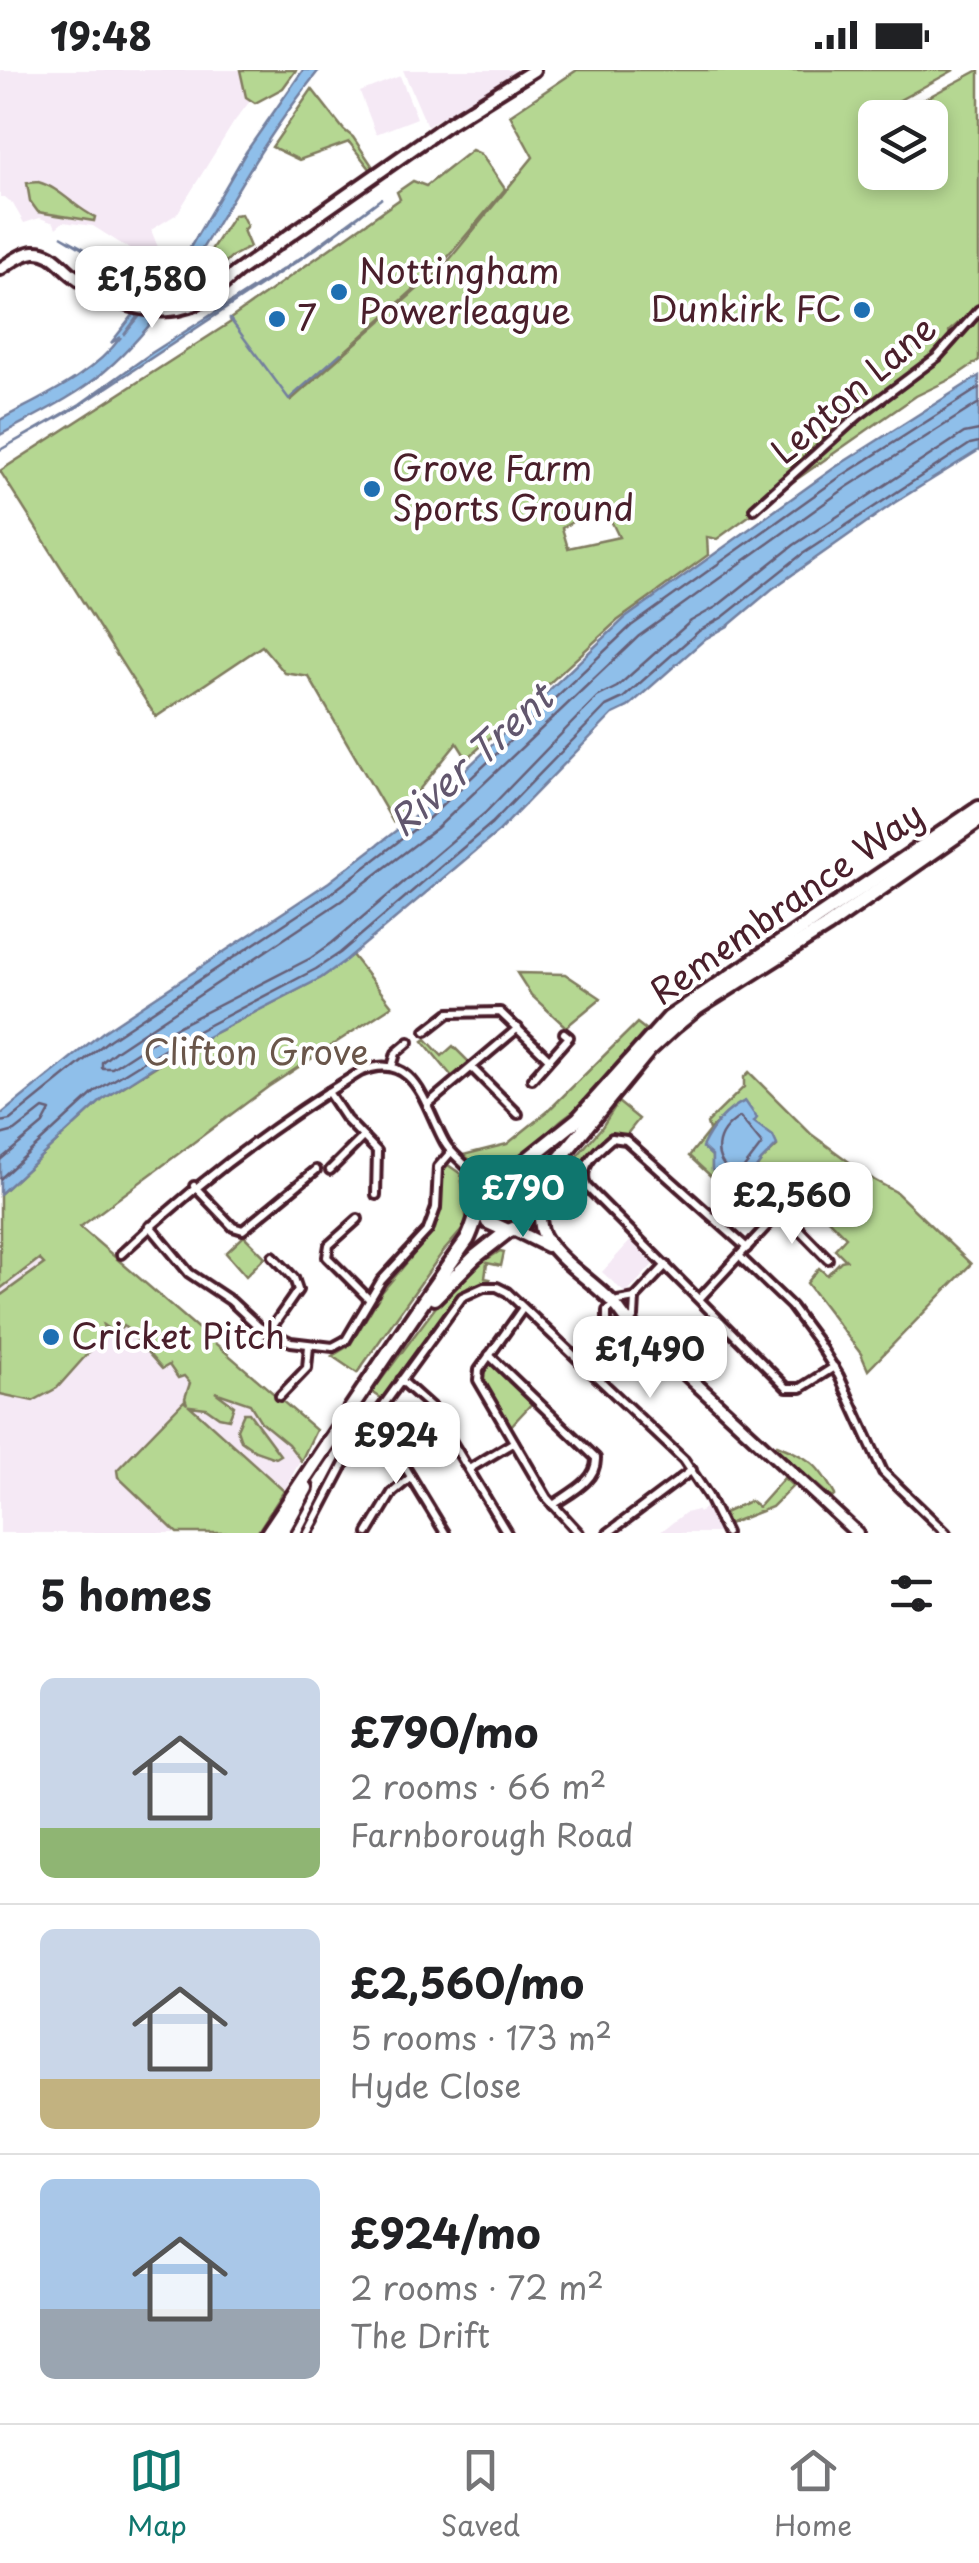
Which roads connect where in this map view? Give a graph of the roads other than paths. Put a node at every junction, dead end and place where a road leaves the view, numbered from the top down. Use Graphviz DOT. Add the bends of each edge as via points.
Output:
graph roads {
  1 [pos="534,70"];
  2 [pos="172,266"];
  3 [pos="0,270"];
  4 [pos="213,290"];
  5 [pos="979,310"];
  6 [pos="757,507"];
  7 [pos="979,798"];
  8 [pos="979,808"];
  9 [pos="979,820"];
  10 [pos="979,829"];
  11 [pos="941,840"];
  12 [pos="825,921"];
  13 [pos="428,1026"];
  14 [pos="518,1028"];
  15 [pos="564,1033"];
  16 [pos="407,1046"];
  17 [pos="549,1059"];
  18 [pos="392,1067"];
  19 [pos="473,1069"];
  20 [pos="534,1073"];
  21 [pos="328,1092"];
  22 [pos="428,1104"];
  23 [pos="513,1113"];
  24 [pos="364,1137"];
  25 [pos="451,1152"];
  26 [pos="333,1164"];
  27 [pos="311,1172"];
  28 [pos="472,1173"];
  29 [pos="500,1180"];
  30 [pos="194,1186"];
  31 [pos="376,1195"];
  32 [pos="535,1198"];
  33 [pos="482,1200"];
  34 [pos="789,1202"];
  35 [pos="781,1210"];
  36 [pos="353,1221"];
  37 [pos="150,1226"];
  38 [pos="512,1231"];
  39 [pos="747,1248"];
  40 [pos="123,1249"];
  41 [pos="556,1252"];
  42 [pos="739,1256"];
  43 [pos="277,1258"];
  44 [pos="828,1259"];
  45 [pos="666,1264"];
  46 [pos="635,1298"];
  47 [pos="700,1298"];
  48 [pos="370,1300"];
  49 [pos="615,1304"];
  50 [pos="523,1308"];
  51 [pos="627,1324"];
  52 [pos="408,1325"];
  53 [pos="608,1328"];
  54 [pos="268,1333"];
  55 [pos="308,1346"];
  56 [pos="488,1355"];
  57 [pos="578,1359"];
  58 [pos="834,1367"];
  59 [pos="402,1380"];
  60 [pos="285,1394"];
  61 [pos="372,1420"];
  62 [pos="514,1442"];
  63 [pos="314,1468"];
  64 [pos="469,1469"];
  65 [pos="692,1470"];
  66 [pos="411,1478"];
  67 [pos="553,1505"];
  68 [pos="268,1533"];
  69 [pos="281,1533"];
  70 [pos="308,1533"];
  71 [pos="368,1533"];
  72 [pos="444,1533"];
  73 [pos="507,1533"];
  74 [pos="579,1533"];
  75 [pos="608,1533"];
  76 [pos="726,1533"];
  77 [pos="857,1533"];
  78 [pos="946,1533"];
  1 -- 4 [label="street"];
  2 -- 4 [label="street"];
  3 -- 4 [label="street" via="25,254 46,254 82,282 151,311 180,308"];
  5 -- 6 [label="street, Lenton Lane" via="937,357 858,416"];
  7 -- 12 [label="highway" via="877,870"];
  8 -- 11 [label="highway, Remembrance Way"];
  9 -- 11 [label="highway, Remembrance Way"];
  10 -- 12 [label="highway"];
  11 -- 12 [label="highway, Remembrance Way"];
  12 -- 29 [label="highway, Remembrance Way" via="669,1018 578,1119"];
  12 -- 32 [label="highway, Remembrance Way" via="697,1008 649,1050"];
  13 -- 14 [label="street" via="449,1013 496,1011"];
  14 -- 17 [label="street"];
  14 -- 19 [label="street"];
  15 -- 17 [label="street" via="569,1037"];
  16 -- 18 [label="street"];
  17 -- 20 [label="street"];
  18 -- 21 [label="street" via="366,1070"];
  18 -- 22 [label="street" via="412,1080"];
  19 -- 22 [label="street"];
  19 -- 23 [label="street"];
  21 -- 24 [label="street"];
  21 -- 30 [label="street"];
  22 -- 25 [label="street"];
  24 -- 26 [label="street"];
  24 -- 31 [label="street" via="378,1154"];
  25 -- 28 [label="street"];
  25 -- 48 [label="street" via="438,1166 428,1230"];
  27 -- 30 [label="street" via="242,1230"];
  28 -- 29 [label="street"];
  28 -- 33 [label="street"];
  29 -- 32 [label="highway" via="520,1182"];
  29 -- 33 [label="highway"];
  30 -- 37 [label="street"];
  32 -- 38 [label="highway" via="528,1220"];
  32 -- 41 [label="street" via="542,1232"];
  33 -- 38 [label="highway" via="488,1222"];
  33 -- 52 [label="highway" via="467,1240"];
  34 -- 35 [label="street"];
  35 -- 39 [label="street"];
  35 -- 44 [label="street"];
  36 -- 48 [label="street" via="329,1245 327,1257"];
  37 -- 40 [label="street"];
  37 -- 54 [label="street" via="195,1278"];
  38 -- 41 [label="street"];
  38 -- 52 [label="highway" via="475,1256"];
  39 -- 42 [label="street"];
  39 -- 45 [label="street" via="630,1143 612,1138 584,1170 583,1181"];
  41 -- 49 [label="street"];
  42 -- 47 [label="street"];
  42 -- 58 [label="street" via="791,1306"];
  43 -- 54 [label="street" via="298,1290"];
  45 -- 46 [label="street"];
  45 -- 47 [label="street"];
  46 -- 49 [label="street"];
  46 -- 51 [label="street"];
  47 -- 58 [label="street" via="787,1388 801,1388"];
  48 -- 55 [label="street" via="342,1343"];
  49 -- 51 [label="street"];
  49 -- 53 [label="street" via="607,1312"];
  50 -- 56 [label="street"];
  50 -- 57 [label="street"];
  50 -- 59 [label="street" via="496,1287 468,1292"];
  51 -- 53 [label="street"];
  51 -- 77 [label="street"];
  52 -- 63 [label="highway"];
  53 -- 57 [label="street"];
  54 -- 55 [label="street"];
  55 -- 60 [label="street" via="307,1368"];
  56 -- 62 [label="street" via="478,1380"];
  56 -- 67 [label="street" via="596,1458 594,1473"];
  57 -- 65 [label="street"];
  58 -- 78 [label="street" via="883,1472"];
  59 -- 61 [label="street"];
  59 -- 64 [label="street" via="431,1407"];
  61 -- 66 [label="street"];
  61 -- 70 [label="street"];
  62 -- 64 [label="street"];
  62 -- 67 [label="street"];
  63 -- 68 [label="highway"];
  63 -- 69 [label="highway"];
  64 -- 73 [label="street"];
  65 -- 75 [label="street"];
  65 -- 76 [label="street"];
  66 -- 71 [label="street" via="392,1492"];
  66 -- 72 [label="street"];
  67 -- 74 [label="street"];
}
